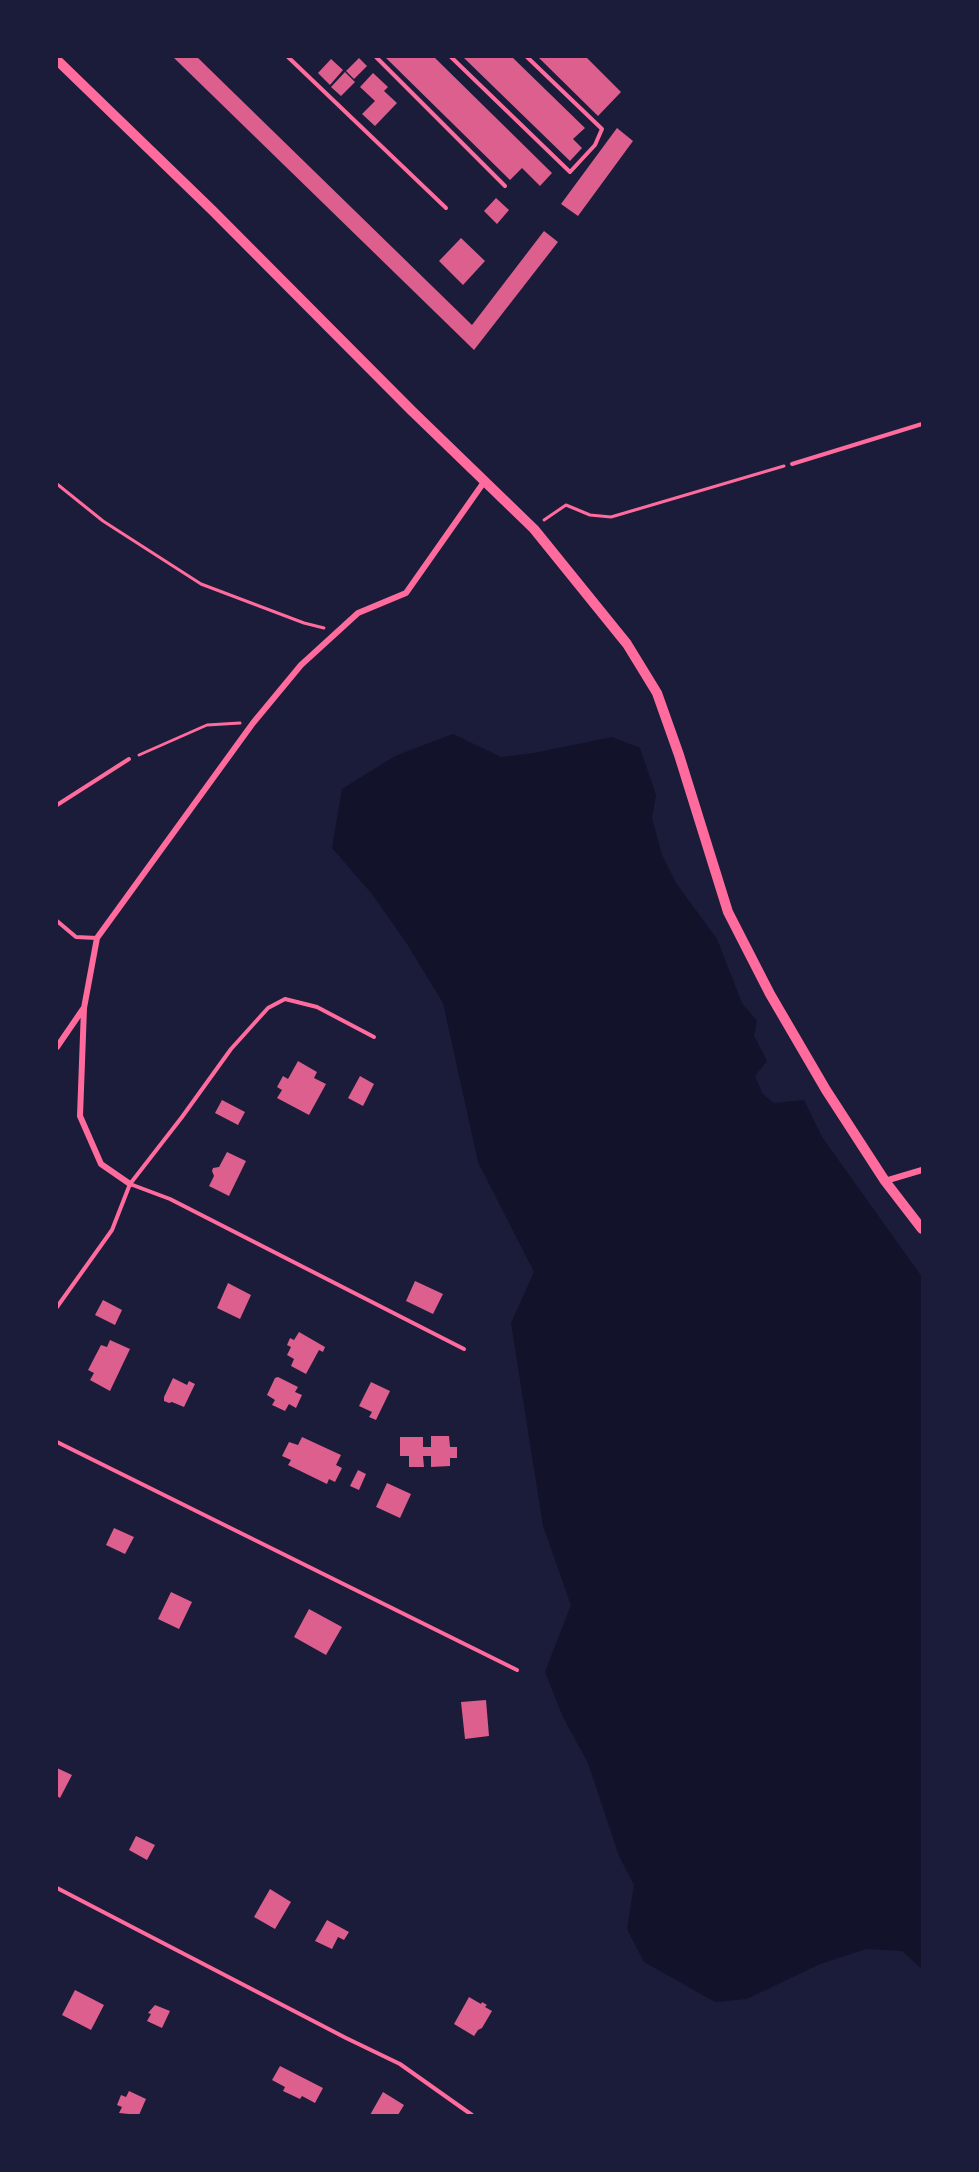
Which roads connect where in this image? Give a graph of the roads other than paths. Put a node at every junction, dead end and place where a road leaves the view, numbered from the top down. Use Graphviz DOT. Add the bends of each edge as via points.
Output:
graph roads {
  1 [pos="288,57"];
  2 [pos="376,57"];
  3 [pos="451,57"];
  4 [pos="527,57"];
  5 [pos="57,60"];
  6 [pos="505,186"];
  7 [pos="446,208"];
  8 [pos="922,424"];
  9 [pos="792,464"];
  10 [pos="484,482"];
  11 [pos="129,759"];
  12 [pos="57,805"];
  13 [pos="57,921"];
  14 [pos="97,938"];
  15 [pos="84,1008"];
  16 [pos="374,1037"];
  17 [pos="57,1047"];
  18 [pos="922,1170"];
  19 [pos="885,1181"];
  20 [pos="130,1184"];
  21 [pos="922,1229"];
  22 [pos="57,1307"];
  23 [pos="464,1349"];
  24 [pos="57,1442"];
  25 [pos="517,1670"];
  26 [pos="57,1888"];
  27 [pos="472,2115"];
  1 -- 7 [label="lane"];
  2 -- 6 [label="lane"];
  3 -- 4 [label="lane" via="570,172 595,145 602,129"];
  5 -- 10 [label="street"];
  8 -- 9 [label="lane"];
  10 -- 14 [label="street" via="406,593 358,614 301,665"];
  10 -- 19 [label="street" via="534,529 627,644 657,693 728,912 826,1090"];
  11 -- 12 [label="lane"];
  13 -- 14 [label="lane" via="76,937"];
  14 -- 15 [label="street"];
  15 -- 17 [label="street"];
  15 -- 20 [label="street" via="80,1116 101,1164"];
  16 -- 20 [label="lane" via="317,1007 285,999 268,1008 231,1049"];
  18 -- 19 [label="street"];
  19 -- 21 [label="street"];
  20 -- 22 [label="lane" via="112,1230"];
  20 -- 23 [label="lane" via="170,1199"];
  24 -- 25 [label="lane"];
  26 -- 27 [label="lane" via="400,2064"];
}
